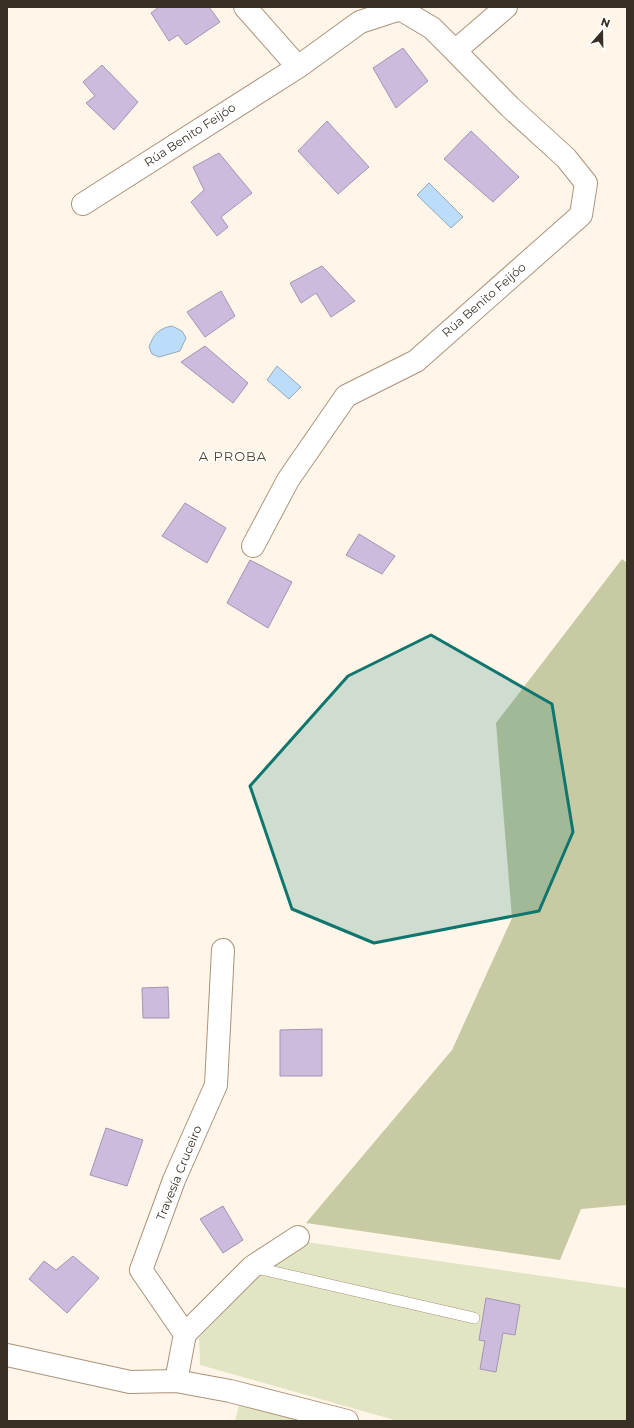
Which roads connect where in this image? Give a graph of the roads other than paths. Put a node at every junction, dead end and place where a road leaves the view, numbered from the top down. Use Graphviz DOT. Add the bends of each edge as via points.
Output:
graph roads {
  1 [pos="245,7"];
  2 [pos="506,7"];
  3 [pos="455,50"];
  4 [pos="298,67"];
  5 [pos="83,204"];
  6 [pos="253,546"];
  7 [pos="223,950"];
  8 [pos="298,1237"];
  9 [pos="252,1267"];
  10 [pos="474,1318"];
  11 [pos="185,1334"];
  12 [pos="7,1355"];
  13 [pos="176,1381"];
  14 [pos="347,1421"];
  1 -- 4 [label="street"];
  2 -- 3 [label="street"];
  3 -- 4 [label="street, Rúa Benito Feijóo" via="432,28 400,9 360,22"];
  3 -- 6 [label="street, Rúa Benito Feijóo" via="510,107 566,158 586,183 581,215 416,360 346,396 288,480"];
  4 -- 5 [label="street, Rúa Benito Feijóo"];
  7 -- 11 [label="street, Travesía Cruceiro" via="216,1085 174,1180 141,1270"];
  8 -- 9 [label="street"];
  9 -- 10 [label="lane"];
  9 -- 11 [label="street"];
  11 -- 13 [label="street"];
  12 -- 13 [label="street" via="130,1382"];
  13 -- 14 [label="street" via="230,1391"];
}
